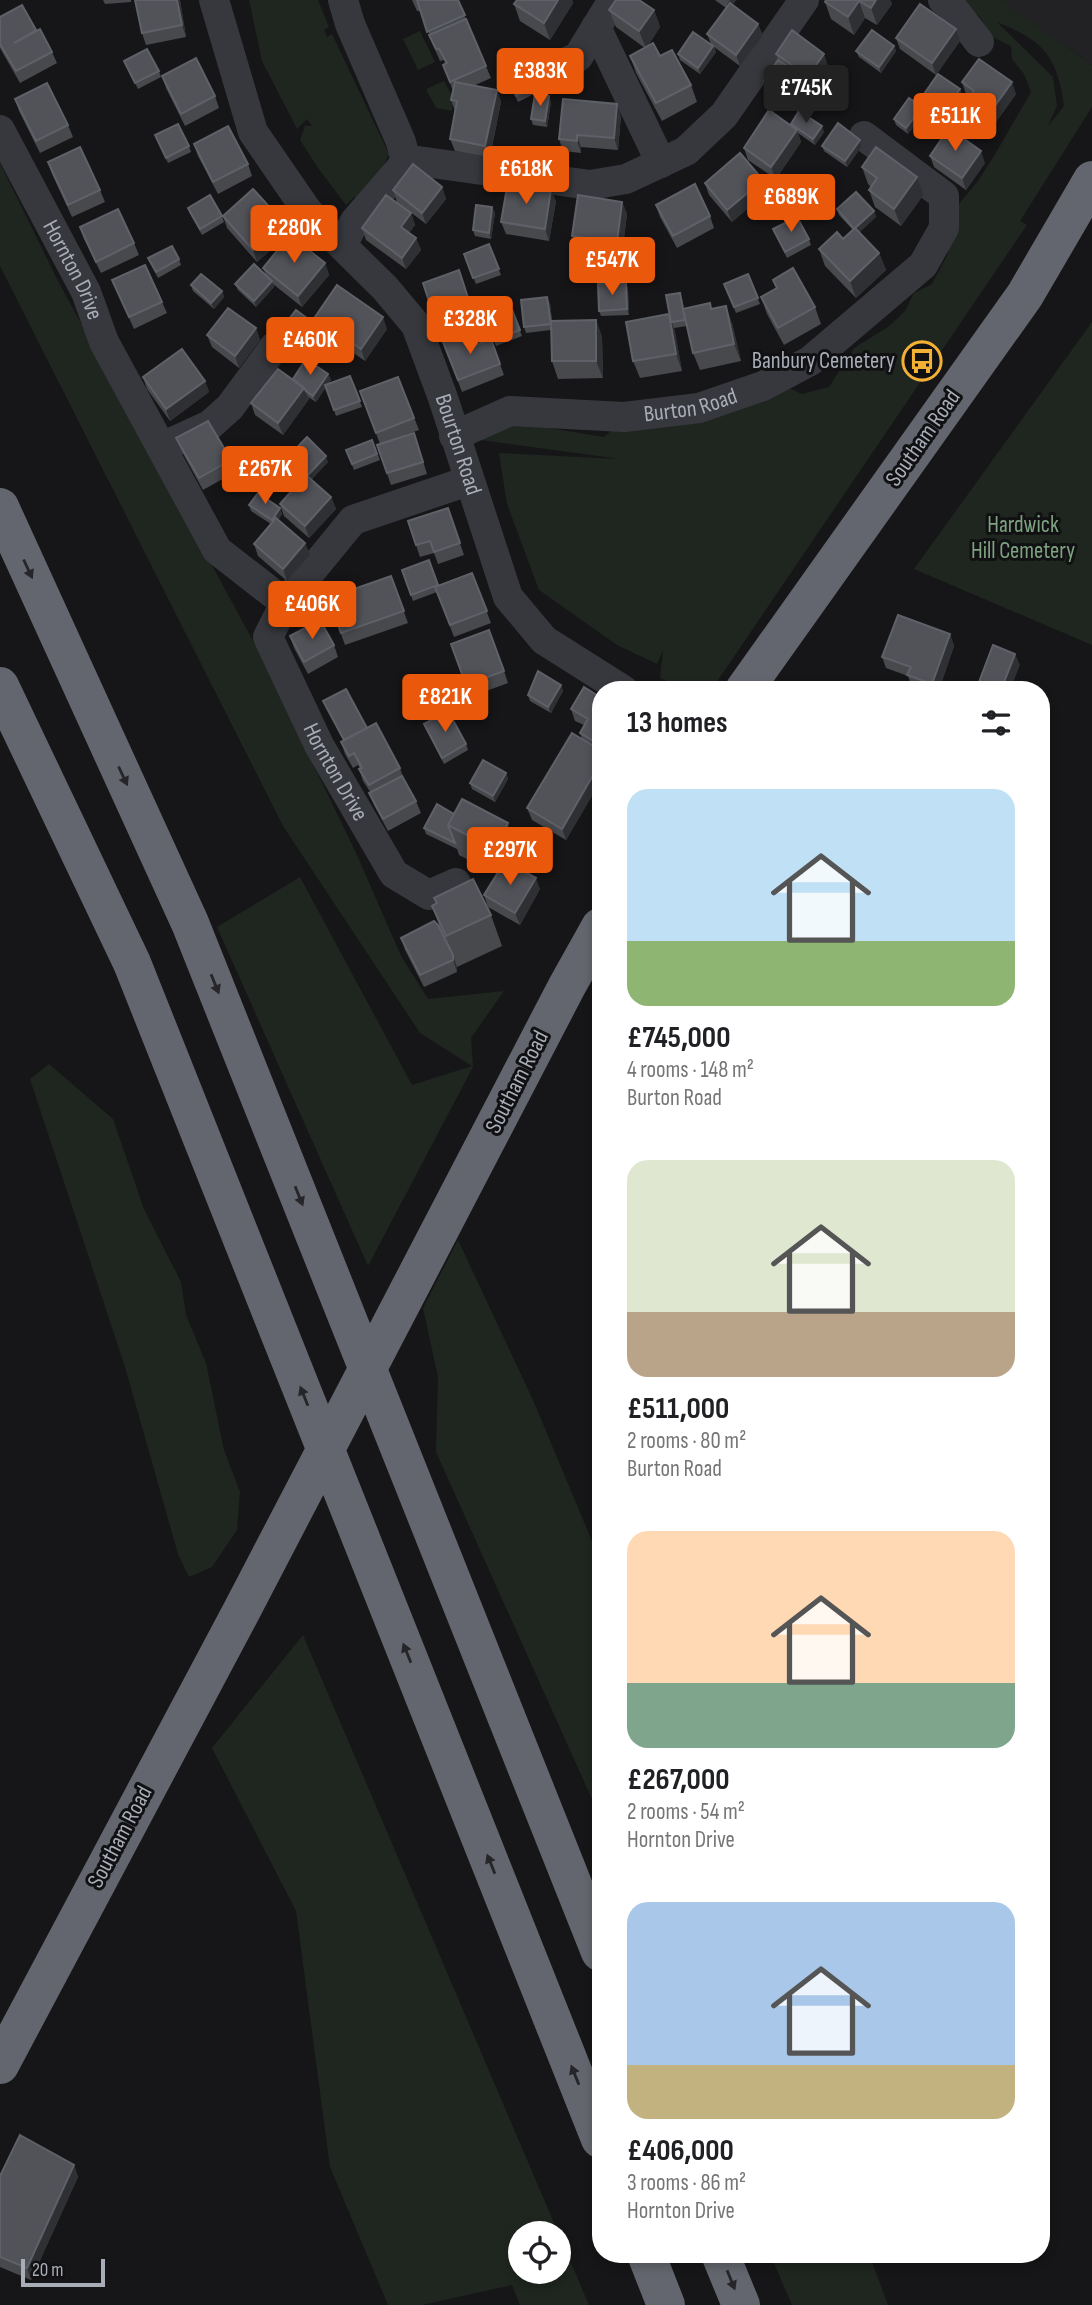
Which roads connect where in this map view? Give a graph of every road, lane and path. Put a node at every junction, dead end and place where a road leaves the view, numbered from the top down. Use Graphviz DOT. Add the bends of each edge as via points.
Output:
graph roads {
  1 [pos="214,0"];
  2 [pos="343,0"];
  3 [pos="613,0"];
  4 [pos="804,0"];
  5 [pos="943,0"];
  6 [pos="596,27"];
  7 [pos="979,42"];
  8 [pos="542,73"];
  9 [pos="0,130"];
  10 [pos="863,136"];
  11 [pos="406,162"];
  12 [pos="660,163"];
  13 [pos="1092,180"];
  14 [pos="342,245"];
  15 [pos="275,346"];
  16 [pos="454,436"];
  17 [pos="160,448"];
  18 [pos="468,481"];
  19 [pos="0,507"];
  20 [pos="285,603"];
  21 [pos="608,681"];
  22 [pos="750,681"];
  23 [pos="0,686"];
  24 [pos="456,883"];
  25 [pos="592,941"];
  26 [pos="592,1932"];
  27 [pos="0,2065"];
  28 [pos="592,2119"];
  29 [pos="650,2263"];
  30 [pos="724,2263"];
  31 [pos="666,2305"];
  32 [pos="741,2305"];
  1 -- 14 [label="street, Bourton Road" via="253,132 307,212"];
  2 -- 11 [label="street"];
  3 -- 6 [label="street"];
  4 -- 12 [label="street" via="724,115 686,151"];
  5 -- 7 [label="street"];
  6 -- 8 [label="street" via="578,57"];
  6 -- 12 [label="street"];
  9 -- 17 [label="street, Hornton Drive" via="86,292 104,342"];
  10 -- 16 [label="street, Burton Road" via="944,196 944,228 923,265 810,361 764,386 699,408 624,417 510,411"];
  11 -- 12 [label="street" via="590,185 626,179"];
  11 -- 14 [label="street" via="355,221"];
  13 -- 22 [label="highway, Southam Road" via="1025,295"];
  14 -- 16 [label="street, Bourton Road" via="416,325"];
  15 -- 17 [label="street" via="230,407 210,425"];
  16 -- 18 [label="street, Bourton Road"];
  17 -- 20 [label="street, Hornton Drive" via="217,550"];
  18 -- 20 [label="street, Hornton Drive" via="353,520"];
  18 -- 21 [label="street, Bourton Road" via="508,597 544,640"];
  19 -- 26 [label="highway, one-way" via="190,923"];
  20 -- 24 [label="street, Hornton Drive" via="268,637 319,744 394,874 429,895"];
  28 -- 23 [label="highway, one-way" via="132,963"];
  25 -- 27 [label="highway, Southam Road"];
  29 -- 31 [label="highway"];
  30 -- 32 [label="highway, one-way"];
}
